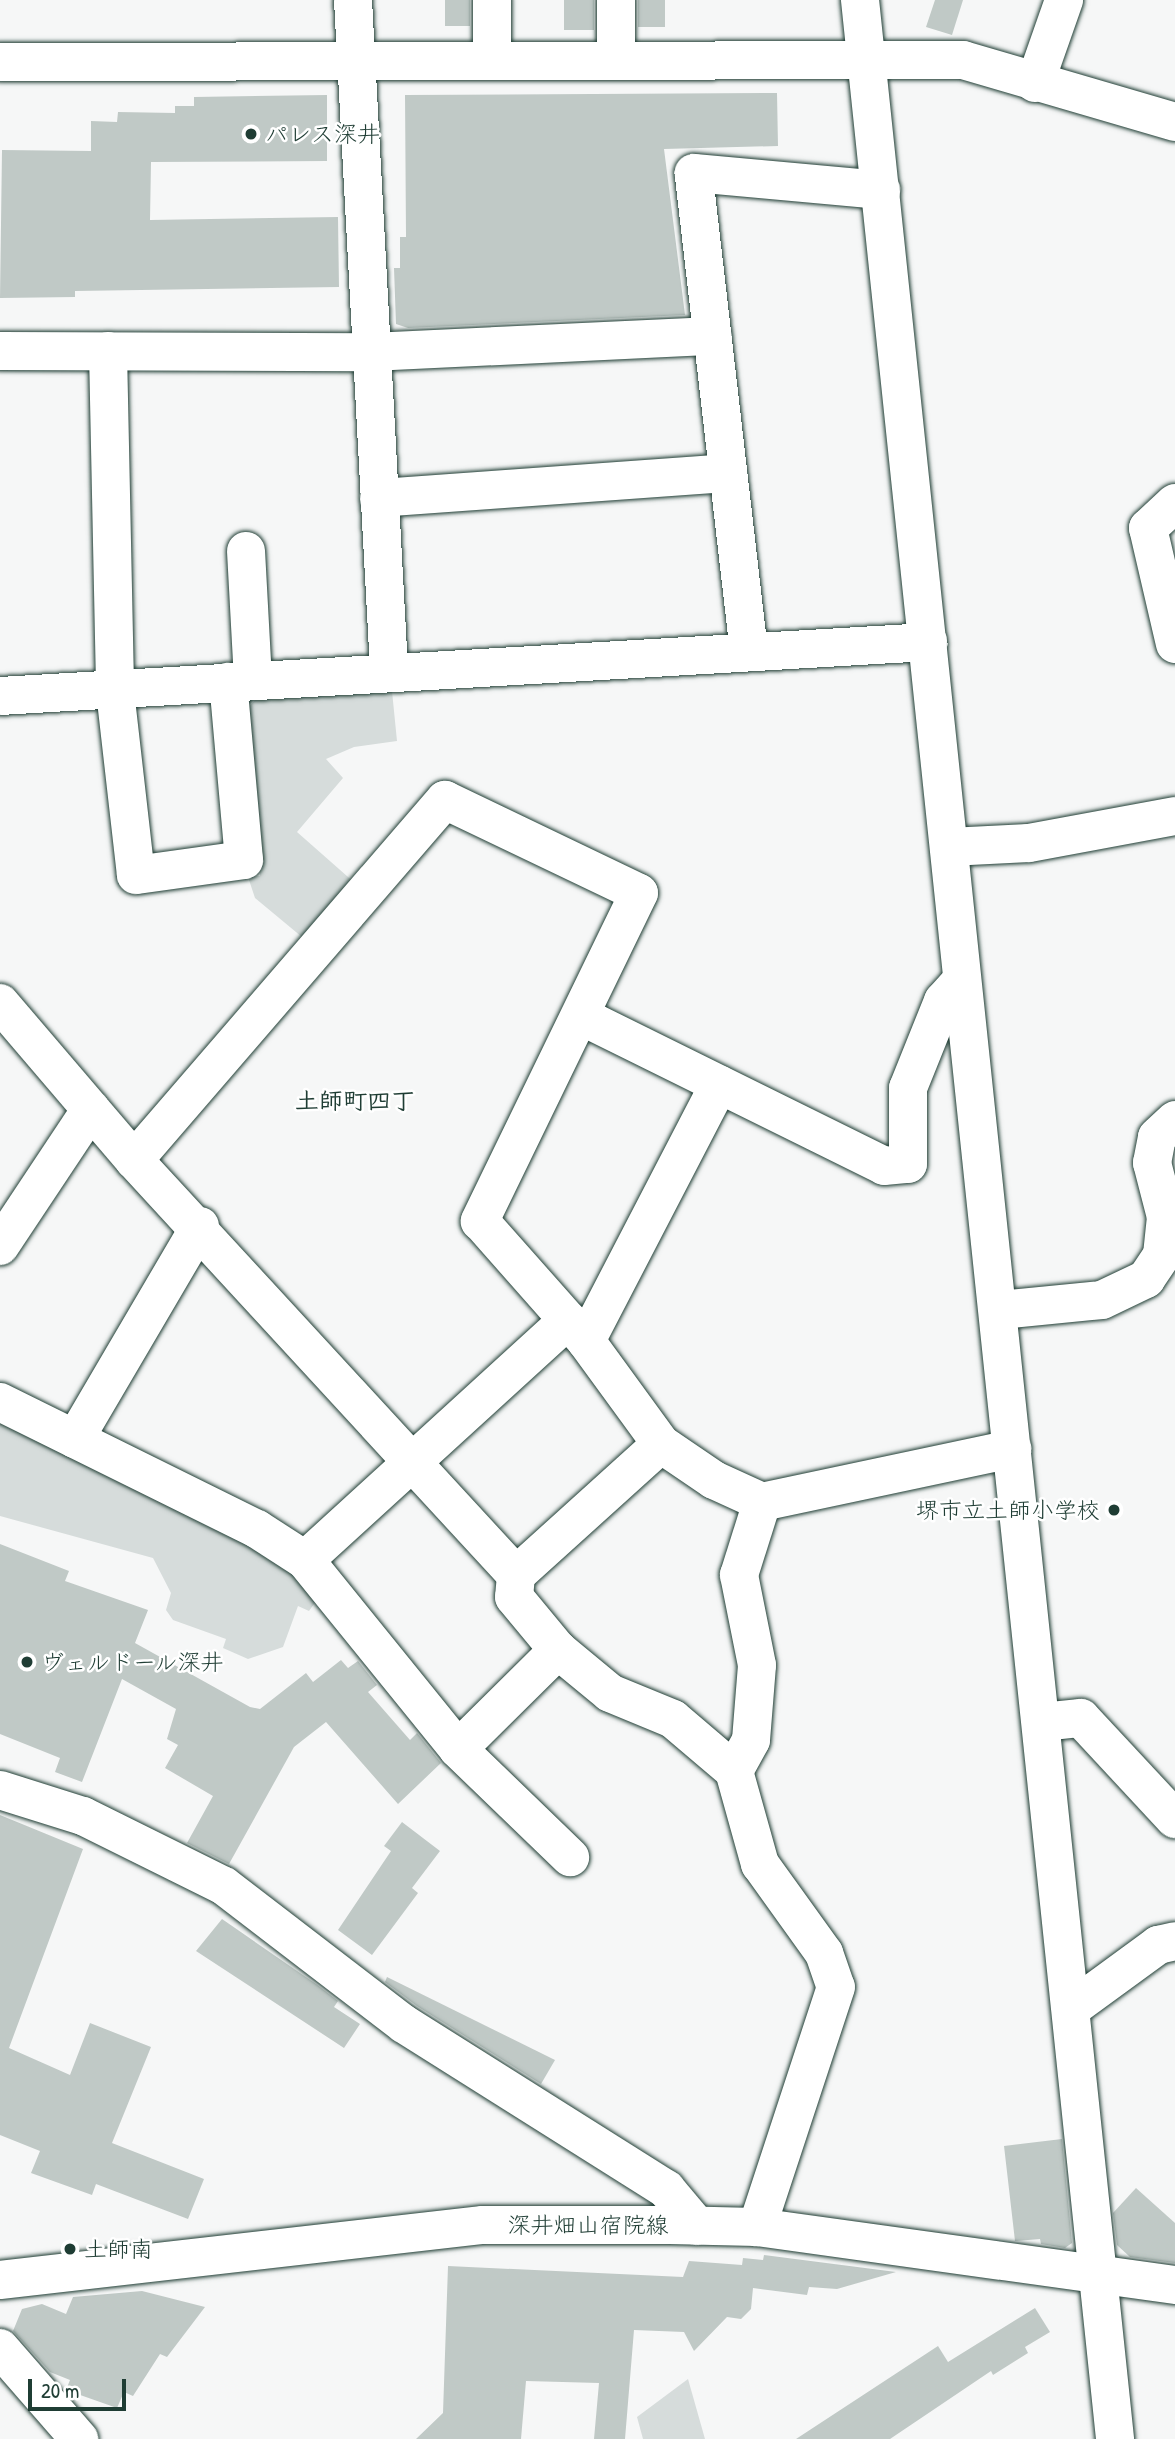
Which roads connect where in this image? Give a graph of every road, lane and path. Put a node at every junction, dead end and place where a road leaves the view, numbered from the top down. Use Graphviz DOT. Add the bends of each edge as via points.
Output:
graph roads {
  1 [pos="353,0"];
  2 [pos="492,0"];
  3 [pos="616,0"];
  4 [pos="860,0"];
  5 [pos="1064,0"];
  6 [pos="867,56"];
  7 [pos="356,59"];
  8 [pos="492,59"];
  9 [pos="616,60"];
  10 [pos="0,62"];
  11 [pos="1035,83"];
  12 [pos="1175,122"];
  13 [pos="881,190"];
  14 [pos="713,336"];
  15 [pos="0,351"];
  16 [pos="108,351"];
  17 [pos="371,352"];
  18 [pos="728,473"];
  19 [pos="379,498"];
  20 [pos="1175,503"];
  21 [pos="247,551"];
  22 [pos="928,642"];
  23 [pos="1175,643"];
  24 [pos="749,652"];
  25 [pos="389,669"];
  26 [pos="240,681"];
  27 [pos="115,691"];
  28 [pos="0,696"];
  29 [pos="1175,816"];
  30 [pos="949,847"];
  31 [pos="961,980"];
  32 [pos="0,1003"];
  33 [pos="581,1016"];
  34 [pos="719,1084"];
  35 [pos="91,1110"];
  36 [pos="1175,1121"];
  37 [pos="134,1160"];
  38 [pos="200,1226"];
  39 [pos="0,1246"];
  40 [pos="1000,1310"];
  41 [pos="577,1330"];
  42 [pos="0,1402"];
  43 [pos="75,1439"];
  44 [pos="661,1444"];
  45 [pos="1012,1449"];
  46 [pos="410,1462"];
  47 [pos="762,1502"];
  48 [pos="305,1560"];
  49 [pos="516,1575"];
  50 [pos="558,1650"];
  51 [pos="1042,1722"];
  52 [pos="458,1749"];
  53 [pos="734,1771"];
  54 [pos="0,1790"];
  55 [pos="1175,1819"];
  56 [pos="570,1857"];
  57 [pos="1175,1941"];
  58 [pos="1072,2008"];
  59 [pos="697,2226"];
  60 [pos="757,2227"];
  61 [pos="1097,2275"];
  62 [pos="0,2280"];
  63 [pos="1175,2285"];
  64 [pos="0,2348"];
  65 [pos="79,2439"];
  66 [pos="1115,2439"];
  1 -- 7 [label="street"];
  2 -- 8 [label="street"];
  3 -- 9 [label="street"];
  4 -- 6 [label="street"];
  5 -- 11 [label="street"];
  6 -- 9 [label="street"];
  6 -- 11 [label="street" via="963,60"];
  6 -- 13 [label="street"];
  7 -- 8 [label="street"];
  7 -- 10 [label="street"];
  7 -- 17 [label="street"];
  8 -- 9 [label="street"];
  11 -- 12 [label="street"];
  13 -- 14 [label="street" via="694,173"];
  13 -- 22 [label="street"];
  14 -- 17 [label="street"];
  14 -- 18 [label="street"];
  15 -- 16 [label="street"];
  16 -- 17 [label="street"];
  16 -- 27 [label="street"];
  17 -- 19 [label="street"];
  18 -- 19 [label="street"];
  18 -- 24 [label="street"];
  19 -- 25 [label="street"];
  20 -- 23 [label="street" via="1148,528"];
  21 -- 26 [label="street"];
  22 -- 24 [label="street"];
  22 -- 30 [label="street"];
  24 -- 25 [label="street"];
  25 -- 26 [label="street"];
  26 -- 27 [label="street"];
  26 -- 27 [label="street" via="244,860 136,875"];
  27 -- 28 [label="street"];
  29 -- 30 [label="street" via="1029,843"];
  30 -- 31 [label="street"];
  31 -- 34 [label="street" via="943,1002 908,1088 908,1164 884,1166"];
  31 -- 40 [label="street"];
  32 -- 35 [label="street"];
  33 -- 34 [label="street"];
  33 -- 37 [label="street" via="639,893 444,800"];
  33 -- 41 [label="street" via="480,1221"];
  34 -- 41 [label="street"];
  35 -- 37 [label="street"];
  35 -- 39 [label="street"];
  36 -- 40 [label="street" via="1157,1136 1152,1163 1166,1217 1162,1255 1146,1279 1102,1300"];
  37 -- 38 [label="street"];
  38 -- 43 [label="street"];
  38 -- 46 [label="street"];
  40 -- 45 [label="street"];
  41 -- 44 [label="street"];
  41 -- 46 [label="street"];
  42 -- 43 [label="street"];
  43 -- 48 [label="street" via="257,1529"];
  44 -- 47 [label="street" via="714,1480"];
  44 -- 49 [label="street"];
  45 -- 47 [label="street"];
  45 -- 51 [label="street"];
  46 -- 48 [label="street"];
  46 -- 49 [label="street"];
  47 -- 53 [label="street" via="739,1575 757,1665 751,1740"];
  48 -- 52 [label="street"];
  49 -- 50 [label="street" via="514,1597"];
  50 -- 52 [label="street"];
  50 -- 53 [label="street" via="610,1693 673,1719"];
  51 -- 55 [label="street" via="1081,1718"];
  51 -- 58 [label="street"];
  52 -- 56 [label="street"];
  53 -- 60 [label="street" via="760,1864 824,1953 836,1987"];
  54 -- 59 [label="street" via="83,1816 225,1886 404,2024 666,2189"];
  57 -- 58 [label="street" via="1158,1945"];
  58 -- 61 [label="street"];
  59 -- 60 [label="street, 深井畑山宿院線"];
  59 -- 62 [label="street, 深井畑山宿院線" via="483,2225"];
  60 -- 61 [label="street, 深井畑山宿院線"];
  61 -- 63 [label="street, 深井畑山宿院線"];
  61 -- 66 [label="street"];
  64 -- 65 [label="street"];
}
